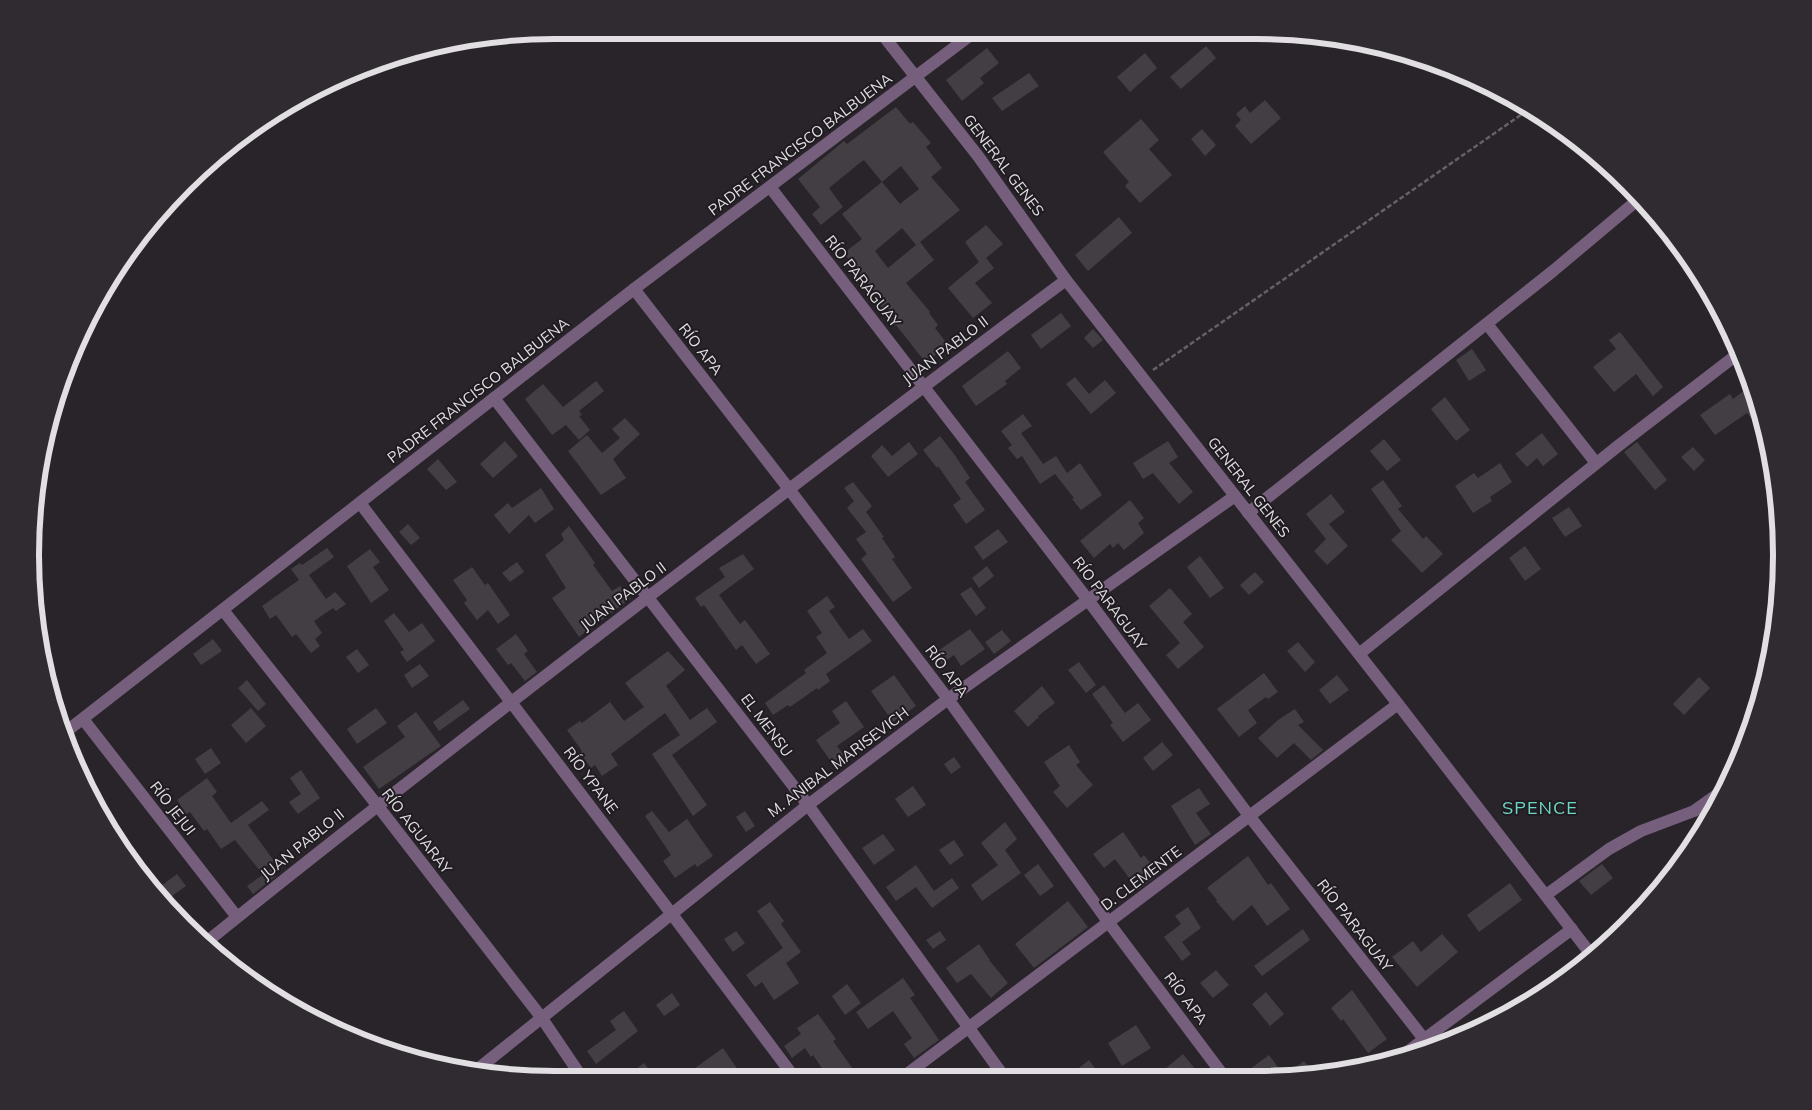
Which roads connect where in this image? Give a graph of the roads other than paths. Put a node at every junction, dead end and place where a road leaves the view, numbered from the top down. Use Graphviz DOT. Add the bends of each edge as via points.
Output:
graph roads {
  1 [pos="886,39"];
  2 [pos="965,39"];
  3 [pos="916,77"];
  4 [pos="770,187"];
  5 [pos="1634,203"];
  6 [pos="1066,280"];
  7 [pos="634,289"];
  8 [pos="1488,324"];
  9 [pos="1734,357"];
  10 [pos="923,386"];
  11 [pos="494,398"];
  12 [pos="1596,463"];
  13 [pos="789,488"];
  14 [pos="1235,496"];
  15 [pos="360,503"];
  16 [pos="1248,513"];
  17 [pos="648,597"];
  18 [pos="1088,600"];
  19 [pos="223,610"];
  20 [pos="1359,654"];
  21 [pos="948,699"];
  22 [pos="511,701"];
  23 [pos="1398,704"];
  24 [pos="83,718"];
  25 [pos="69,729"];
  26 [pos="1712,798"];
  27 [pos="377,805"];
  28 [pos="808,805"];
  29 [pos="1250,817"];
  30 [pos="1546,895"];
  31 [pos="671,913"];
  32 [pos="238,917"];
  33 [pos="1109,923"];
  34 [pos="1572,929"];
  35 [pos="210,939"];
  36 [pos="1588,951"];
  37 [pos="541,1017"];
  38 [pos="969,1030"];
  39 [pos="1424,1039"];
  40 [pos="1414,1047"];
  41 [pos="481,1066"];
  42 [pos="578,1071"];
  43 [pos="790,1071"];
  44 [pos="912,1071"];
  45 [pos="1000,1071"];
  46 [pos="1220,1071"];
  1 -- 3 [label="street, GENERAL GENES"];
  2 -- 3 [label="street, PADRE FRANCISCO BALBUENA"];
  3 -- 4 [label="street, PADRE FRANCISCO BALBUENA"];
  3 -- 6 [label="street, GENERAL GENES" via="978,156"];
  4 -- 7 [label="street, PADRE FRANCISCO BALBUENA"];
  4 -- 10 [label="street, RÍO PARAGUAY"];
  5 -- 8 [label="street"];
  6 -- 10 [label="street, JUAN PABLO II"];
  6 -- 14 [label="street, GENERAL GENES"];
  7 -- 11 [label="street, PADRE FRANCISCO BALBUENA"];
  7 -- 13 [label="street, RÍO APA"];
  8 -- 12 [label="street"];
  8 -- 16 [label="street"];
  9 -- 12 [label="street"];
  10 -- 13 [label="street, JUAN PABLO II"];
  10 -- 18 [label="street, RÍO PARAGUAY"];
  11 -- 15 [label="street, PADRE FRANCISCO BALBUENA"];
  11 -- 17 [label="street, EL MENSU"];
  12 -- 20 [label="street"];
  13 -- 17 [label="street, JUAN PABLO II"];
  13 -- 21 [label="street, RÍO APA"];
  14 -- 16 [label="street, GENERAL GENES"];
  14 -- 18 [label="street, M. ANIBAL MARISEVICH"];
  15 -- 19 [label="street, PADRE FRANCISCO BALBUENA"];
  15 -- 22 [label="street, RÍO YPANE"];
  16 -- 20 [label="street, GENERAL GENES"];
  17 -- 22 [label="street, JUAN PABLO II"];
  17 -- 28 [label="street, EL MENSU"];
  18 -- 21 [label="street, M. ANIBAL MARISEVICH"];
  18 -- 29 [label="street, RÍO PARAGUAY"];
  19 -- 24 [label="street, PADRE FRANCISCO BALBUENA"];
  19 -- 27 [label="street, RÍO AGUARAY"];
  20 -- 23 [label="street, GENERAL GENES"];
  21 -- 28 [label="street, M. ANIBAL MARISEVICH"];
  21 -- 33 [label="street, RÍO APA"];
  22 -- 27 [label="street, JUAN PABLO II"];
  22 -- 31 [label="street, RÍO YPANE"];
  23 -- 29 [label="street, D. CLEMENTE"];
  23 -- 30 [label="street, GENERAL GENES"];
  24 -- 25 [label="street, PADRE FRANCISCO BALBUENA"];
  24 -- 32 [label="street, RÍO JEJUI"];
  26 -- 30 [label="street" via="1694,811 1641,831 1608,849"];
  27 -- 32 [label="street, JUAN PABLO II"];
  27 -- 37 [label="street, RÍO AGUARAY"];
  28 -- 31 [label="street, M. ANIBAL MARISEVICH"];
  28 -- 38 [label="street, EL MENSU"];
  29 -- 33 [label="street, D. CLEMENTE"];
  29 -- 39 [label="street, RÍO PARAGUAY"];
  30 -- 34 [label="street, GENERAL GENES"];
  31 -- 37 [label="street, M. ANIBAL MARISEVICH"];
  31 -- 43 [label="street, RÍO YPANE"];
  32 -- 35 [label="street, JUAN PABLO II"];
  33 -- 38 [label="street, D. CLEMENTE"];
  33 -- 46 [label="street, RÍO APA"];
  34 -- 36 [label="street, GENERAL GENES"];
  34 -- 39 [label="street"];
  37 -- 41 [label="street, M. ANIBAL MARISEVICH"];
  37 -- 42 [label="street, RÍO AGUARAY"];
  38 -- 44 [label="street, D. CLEMENTE"];
  38 -- 45 [label="street, EL MENSU"];
  39 -- 40 [label="street"];
}
